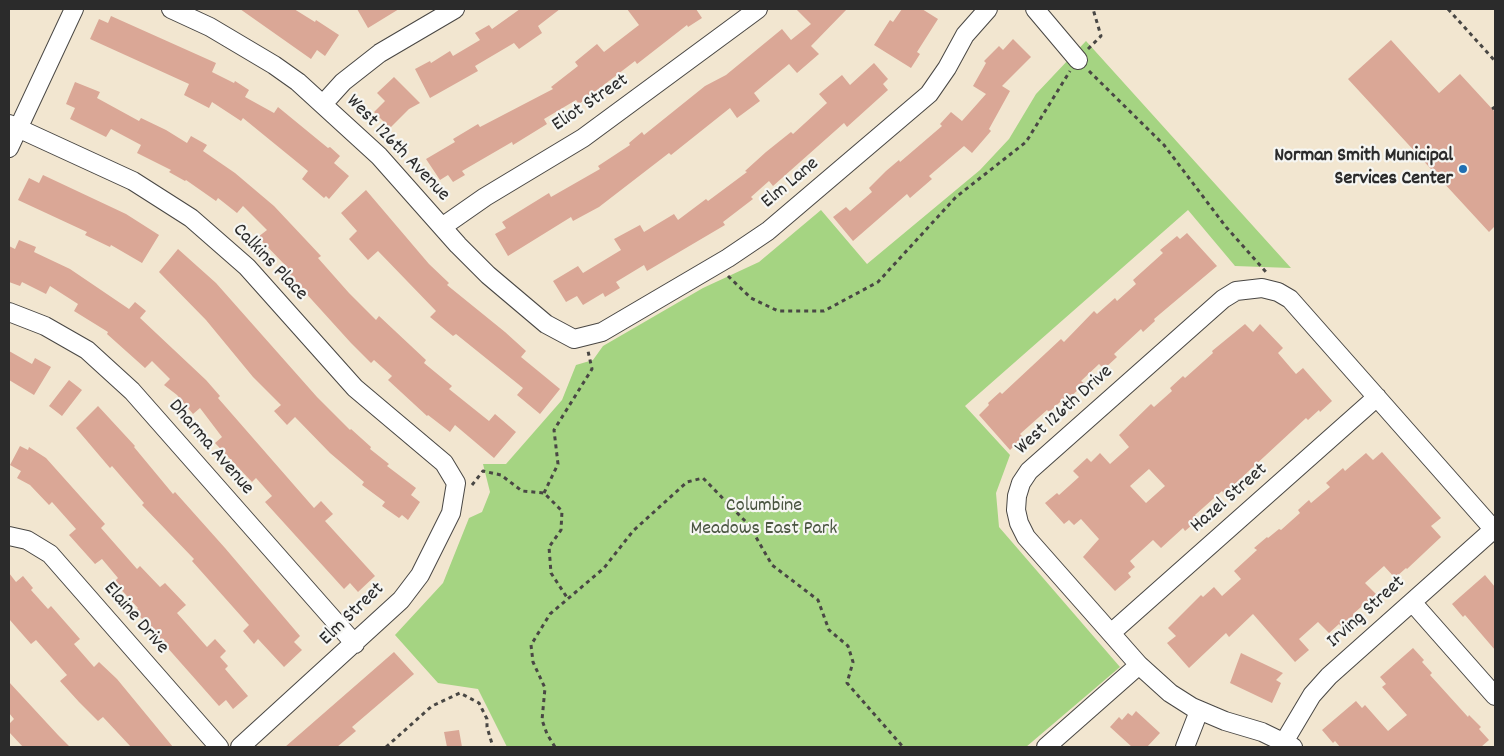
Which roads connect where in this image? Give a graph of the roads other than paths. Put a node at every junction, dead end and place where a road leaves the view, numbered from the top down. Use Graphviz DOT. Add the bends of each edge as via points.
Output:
graph roads {
  1 [pos="74,9"];
  2 [pos="171,9"];
  3 [pos="455,9"];
  4 [pos="758,9"];
  5 [pos="988,9"];
  6 [pos="1035,9"];
  7 [pos="1078,60"];
  8 [pos="324,103"];
  9 [pos="13,126"];
  10 [pos="9,148"];
  11 [pos="442,227"];
  12 [pos="9,312"];
  13 [pos="580,338"];
  14 [pos="1377,397"];
  15 [pos="464,485"];
  16 [pos="1495,530"];
  17 [pos="9,536"];
  18 [pos="1412,602"];
  19 [pos="1111,633"];
  20 [pos="355,644"];
  21 [pos="1139,665"];
  22 [pos="1495,696"];
  23 [pos="1199,711"];
  24 [pos="1288,745"];
  25 [pos="219,747"];
  26 [pos="240,747"];
  27 [pos="1046,747"];
  28 [pos="1185,747"];
  1 -- 9 [label="street"];
  2 -- 8 [label="street, West 126th Avenue" via="210,27 274,65"];
  3 -- 8 [label="street" via="380,53 343,82"];
  4 -- 11 [label="street, Eliot Street" via="584,138 484,196"];
  5 -- 13 [label="street, Elm Lane" via="965,35 928,94 768,231 602,332"];
  6 -- 7 [label="street"];
  8 -- 11 [label="street, West 126th Avenue" via="379,156"];
  9 -- 10 [label="street"];
  9 -- 15 [label="street, Calkins Place" via="133,181 191,218 247,267 355,388"];
  11 -- 13 [label="street, West 126th Avenue" via="488,275 546,324 564,335"];
  12 -- 20 [label="street, Dharma Avenue" via="45,326 86,350 132,392"];
  14 -- 16 [label="street, West 126th Drive"];
  14 -- 19 [label="street, Hazel Street"];
  14 -- 19 [label="street, West 126th Drive" via="1290,299 1262,288 1236,291 1029,471 1017,496 1019,523 1026,537"];
  15 -- 20 [label="street, Elm Street" via="420,575 391,610"];
  16 -- 18 [label="street, Irving Street"];
  17 -- 25 [label="street, Elaine Drive" via="27,540 50,554"];
  18 -- 22 [label="street"];
  18 -- 24 [label="street, Irving Street" via="1312,695"];
  19 -- 21 [label="street, West 126th Drive"];
  20 -- 26 [label="street, Elm Street"];
  21 -- 23 [label="street, West 126th Drive" via="1170,693"];
  21 -- 27 [label="street"];
  23 -- 24 [label="street, West 126th Drive"];
  23 -- 28 [label="street"];
}
